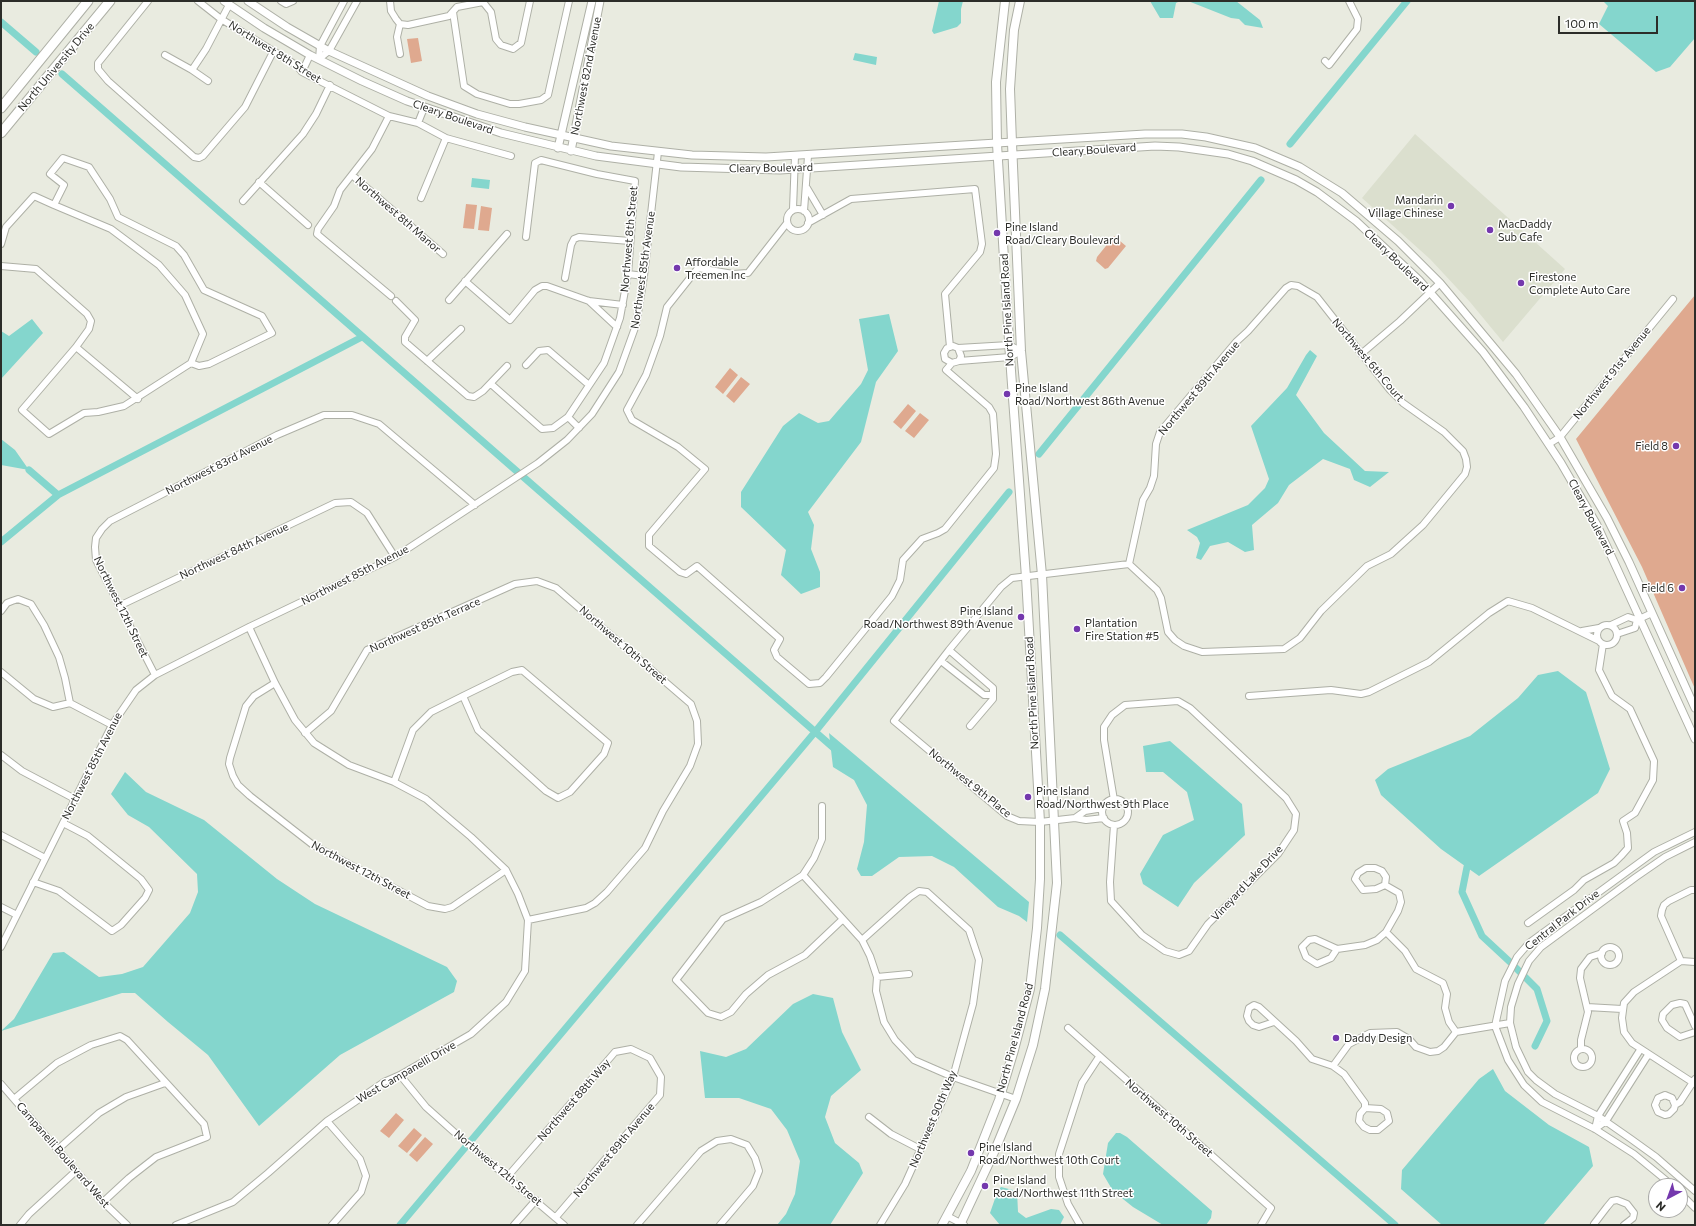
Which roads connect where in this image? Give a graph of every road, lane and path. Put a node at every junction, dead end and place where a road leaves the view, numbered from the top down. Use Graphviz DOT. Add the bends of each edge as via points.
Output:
graph roads {
  1 [pos="88,1"];
  2 [pos="110,1"];
  3 [pos="148,1"];
  4 [pos="198,1"];
  5 [pos="248,1"];
  6 [pos="281,1"];
  7 [pos="293,1"];
  8 [pos="344,1"];
  9 [pos="357,1"];
  10 [pos="390,1"];
  11 [pos="530,1"];
  12 [pos="569,1"];
  13 [pos="592,1"];
  14 [pos="600,1"];
  15 [pos="1005,1"];
  16 [pos="1020,1"];
  17 [pos="1349,1"];
  18 [pos="227,3"];
  19 [pos="453,12"];
  20 [pos="221,19"];
  21 [pos="400,24"];
  22 [pos="320,46"];
  23 [pos="329,51"];
  24 [pos="273,52"];
  25 [pos="400,54"];
  26 [pos="165,55"];
  27 [pos="310,55"];
  28 [pos="318,59"];
  29 [pos="1325,61"];
  30 [pos="192,70"];
  31 [pos="302,72"];
  32 [pos="208,81"];
  33 [pos="330,85"];
  34 [pos="1,108"];
  35 [pos="424,108"];
  36 [pos="389,116"];
  37 [pos="418,123"];
  38 [pos="1,133"];
  39 [pos="560,135"];
  40 [pos="446,138"];
  41 [pos="574,138"];
  42 [pos="1012,143"];
  43 [pos="997,144"];
  44 [pos="558,148"];
  45 [pos="571,151"];
  46 [pos="658,152"];
  47 [pos="1012,155"];
  48 [pos="511,156"];
  49 [pos="795,156"];
  50 [pos="808,156"];
  51 [pos="998,156"];
  52 [pos="656,165"];
  53 [pos="808,168"];
  54 [pos="796,169"];
  55 [pos="352,175"];
  56 [pos="259,182"];
  57 [pos="807,188"];
  58 [pos="421,198"];
  59 [pos="243,201"];
  60 [pos="54,205"];
  61 [pos="793,209"];
  62 [pos="804,211"];
  63 [pos="823,215"];
  64 [pos="786,223"];
  65 [pos="808,223"];
  66 [pos="308,225"];
  67 [pos="507,234"];
  68 [pos="526,237"];
  69 [pos="630,241"];
  70 [pos="1,244"];
  71 [pos="443,254"];
  72 [pos="1,266"];
  73 [pos="628,274"];
  74 [pos="644,276"];
  75 [pos="565,278"];
  76 [pos="465,281"];
  77 [pos="1440,283"];
  78 [pos="1291,285"];
  79 [pos="1430,292"];
  80 [pos="391,296"];
  81 [pos="1673,299"];
  82 [pos="449,300"];
  83 [pos="396,301"];
  84 [pos="589,301"];
  85 [pos="623,305"];
  86 [pos="617,327"];
  87 [pos="462,329"];
  88 [pos="1009,345"];
  89 [pos="76,347"];
  90 [pos="950,347"];
  91 [pos="958,348"];
  92 [pos="1021,351"];
  93 [pos="1361,354"];
  94 [pos="1010,357"];
  95 [pos="427,361"];
  96 [pos="959,361"];
  97 [pos="191,363"];
  98 [pos="952,363"];
  99 [pos="526,365"];
  100 [pos="507,366"];
  101 [pos="491,384"];
  102 [pos="589,385"];
  103 [pos="138,399"];
  104 [pos="568,417"];
  105 [pos="579,428"];
  106 [pos="1560,437"];
  107 [pos="1549,444"];
  108 [pos="475,505"];
  109 [pos="96,538"];
  110 [pos="395,557"];
  111 [pos="1129,564"];
  112 [pos="1042,575"];
  113 [pos="1026,577"];
  114 [pos="537,582"];
  115 [pos="119,606"];
  116 [pos="1,611"];
  117 [pos="1652,613"];
  118 [pos="1639,619"];
  119 [pos="1611,625"];
  120 [pos="250,626"];
  121 [pos="1599,628"];
  122 [pos="1582,631"];
  123 [pos="1617,634"];
  124 [pos="1600,643"];
  125 [pos="949,650"];
  126 [pos="941,661"];
  127 [pos="1,672"];
  128 [pos="155,675"];
  129 [pos="275,683"];
  130 [pos="992,695"];
  131 [pos="463,696"];
  132 [pos="1249,696"];
  133 [pos="70,703"];
  134 [pos="1695,708"];
  135 [pos="112,725"];
  136 [pos="970,726"];
  137 [pos="305,733"];
  138 [pos="1695,739"];
  139 [pos="1,756"];
  140 [pos="394,782"];
  141 [pos="75,799"];
  142 [pos="1114,800"];
  143 [pos="822,806"];
  144 [pos="1103,808"];
  145 [pos="1075,818"];
  146 [pos="1104,818"];
  147 [pos="1040,822"];
  148 [pos="1055,822"];
  149 [pos="63,823"];
  150 [pos="1114,825"];
  151 [pos="1695,832"];
  152 [pos="1,835"];
  153 [pos="1695,842"];
  154 [pos="45,858"];
  155 [pos="506,870"];
  156 [pos="803,875"];
  157 [pos="34,882"];
  158 [pos="1385,885"];
  159 [pos="1695,890"];
  160 [pos="1,907"];
  161 [pos="18,915"];
  162 [pos="843,919"];
  163 [pos="528,920"];
  164 [pos="1528,923"];
  165 [pos="1386,932"];
  166 [pos="862,940"];
  167 [pos="1,947"];
  168 [pos="1337,949"];
  169 [pos="1602,954"];
  170 [pos="1681,961"];
  171 [pos="1695,962"];
  172 [pos="909,974"];
  173 [pos="877,977"];
  174 [pos="1587,1007"];
  175 [pos="1622,1009"];
  176 [pos="1274,1022"];
  177 [pos="1510,1023"];
  178 [pos="1495,1026"];
  179 [pos="1695,1026"];
  180 [pos="1068,1028"];
  181 [pos="1456,1032"];
  182 [pos="1695,1032"];
  183 [pos="1581,1048"];
  184 [pos="1640,1050"];
  185 [pos="1648,1055"];
  186 [pos="1099,1057"];
  187 [pos="650,1058"];
  188 [pos="1333,1066"];
  189 [pos="400,1075"];
  190 [pos="953,1077"];
  191 [pos="1694,1082"];
  192 [pos="165,1083"];
  193 [pos="1,1084"];
  194 [pos="1001,1094"];
  195 [pos="14,1099"];
  196 [pos="1016,1099"];
  197 [pos="1675,1105"];
  198 [pos="1365,1108"];
  199 [pos="869,1116"];
  200 [pos="1598,1116"];
  201 [pos="327,1121"];
  202 [pos="1606,1121"];
  203 [pos="1595,1129"];
  204 [pos="920,1149"];
  205 [pos="57,1150"];
  206 [pos="76,1172"];
  207 [pos="508,1176"];
  208 [pos="1663,1178"];
  209 [pos="1695,1191"];
  210 [pos="536,1200"];
  211 [pos="103,1202"];
  212 [pos="947,1216"];
  213 [pos="556,1217"];
  214 [pos="962,1224"];
  215 [pos="20,1225"];
  216 [pos="127,1225"];
  217 [pos="176,1225"];
  218 [pos="332,1225"];
  219 [pos="514,1225"];
  220 [pos="564,1225"];
  221 [pos="637,1225"];
  222 [pos="720,1225"];
  223 [pos="880,1225"];
  224 [pos="942,1225"];
  225 [pos="1080,1225"];
  226 [pos="1261,1225"];
  227 [pos="1595,1225"];
  228 [pos="1624,1225"];
  1 -- 34 [label="main road, North University Drive"];
  2 -- 38 [label="main road, North University Drive"];
  3 -- 24 [label="street" via="98,62 98,68 108,81 194,157 203,156 245,107"];
  4 -- 20 [label="street, Northwest 8th Street"];
  5 -- 22 [label="street, Cleary Boulevard"];
  6 -- 7 [label="street" via="286,4"];
  8 -- 22 [label="street"];
  9 -- 23 [label="street"];
  10 -- 21 [label="street" via="391,11"];
  11 -- 19 [label="street" via="521,43 513,49 496,39 491,12 483,2 457,6"];
  12 -- 19 [label="street" via="548,94 541,100 519,104 510,104 478,94 464,86"];
  13 -- 39 [label="street, Northwest 82nd Avenue"];
  14 -- 41 [label="street, Northwest 82nd Avenue"];
  15 -- 43 [label="main road, North Pine Island Road" via="996,82"];
  16 -- 42 [label="main road, North Pine Island Road" via="1014,30 1010,89"];
  17 -- 29 [label="street" via="1358,19 1357,29 1329,65"];
  18 -- 20 [label="street"];
  18 -- 27 [label="street, Cleary Boulevard"];
  19 -- 21 [label="street" via="449,16 408,26"];
  20 -- 24 [label="street, Northwest 8th Street"];
  20 -- 30 [label="street"];
  21 -- 25 [label="street" via="397,37"];
  22 -- 23 [label="street, Cleary Boulevard"];
  22 -- 28 [label="street"];
  23 -- 28 [label="street"];
  23 -- 39 [label="street, Cleary Boulevard" via="428,96 477,114"];
  24 -- 31 [label="street, Northwest 8th Street" via="296,65"];
  26 -- 30 [label="street"];
  27 -- 28 [label="street, Cleary Boulevard"];
  27 -- 31 [label="street"];
  28 -- 35 [label="street, Cleary Boulevard"];
  30 -- 32 [label="street"];
  31 -- 33 [label="street, Northwest 8th Street"];
  33 -- 36 [label="street, Northwest 8th Street"];
  33 -- 56 [label="street" via="303,134"];
  35 -- 37 [label="street"];
  35 -- 44 [label="street, Cleary Boulevard" via="477,126"];
  36 -- 37 [label="street, Northwest 8th Street"];
  36 -- 55 [label="street" via="372,149"];
  37 -- 40 [label="street, Northwest 8th Street"];
  39 -- 41 [label="street, Cleary Boulevard"];
  39 -- 44 [label="street, Northwest 82nd Avenue"];
  40 -- 48 [label="street, Northwest 8th Street"];
  40 -- 58 [label="street"];
  41 -- 45 [label="street, Northwest 82nd Avenue"];
  41 -- 46 [label="street, Cleary Boulevard"];
  42 -- 43 [label="street, Cleary Boulevard"];
  42 -- 47 [label="main road, North Pine Island Road"];
  42 -- 77 [label="street, Cleary Boulevard" via="1182,134 1255,148 1300,167 1342,193 1398,241"];
  43 -- 50 [label="street, Cleary Boulevard"];
  43 -- 51 [label="main road, North Pine Island Road"];
  44 -- 45 [label="street, Cleary Boulevard"];
  45 -- 52 [label="street, Cleary Boulevard"];
  46 -- 49 [label="street, Cleary Boulevard" via="743,158"];
  46 -- 52 [label="street, Northwest 85th Avenue"];
  47 -- 51 [label="street, Cleary Boulevard"];
  47 -- 79 [label="street, Cleary Boulevard" via="1155,146 1202,150 1252,161 1296,180 1337,206 1375,238"];
  47 -- 92 [label="main road, North Pine Island Road"];
  49 -- 50 [label="street, Cleary Boulevard"];
  49 -- 54 [label="street"];
  50 -- 53 [label="street"];
  51 -- 53 [label="street, Cleary Boulevard"];
  51 -- 88 [label="main road, North Pine Island Road"];
  52 -- 54 [label="street, Cleary Boulevard" via="730,170"];
  52 -- 74 [label="street, Northwest 85th Avenue"];
  53 -- 54 [label="street, Cleary Boulevard"];
  53 -- 57 [label="street"];
  54 -- 61 [label="street"];
  55 -- 71 [label="street, Northwest 8th Manor"];
  55 -- 80 [label="street" via="340,190 334,206 317,234"];
  56 -- 59 [label="street"];
  56 -- 66 [label="street"];
  57 -- 62 [label="street"];
  57 -- 63 [label="street"];
  60 -- 70 [label="street" via="34,196 6,227"];
  60 -- 97 [label="street" via="111,229 159,265 185,295 203,334"];
  60 -- 97 [label="street" via="64,185 50,174 63,158 89,167 110,199 118,217 176,246 202,287 262,316 272,333 209,364 199,366"];
  61 -- 62 [label="street" via="799,208"];
  61 -- 64 [label="street" via="788,214"];
  62 -- 65 [label="street" via="808,216"];
  63 -- 65 [label="street"];
  63 -- 90 [label="street" via="851,199 975,190 982,244 980,252 945,294"];
  64 -- 65 [label="street" via="791,229 798,231 804,229"];
  64 -- 98 [label="street" via="748,273 733,274 698,268 667,307 646,375 629,406 629,416 678,447 705,469 653,529 649,535 649,546 680,572 686,574 697,566 780,639 774,650 777,657 805,682 815,685 820,683 892,596 900,580 903,560 922,539 945,529 994,468 996,454 993,414 989,407 946,370"];
  67 -- 76 [label="street"];
  68 -- 69 [label="street, Northwest 8th Street" via="536,163 540,160 635,181"];
  69 -- 73 [label="street, Northwest 8th Street"];
  69 -- 75 [label="street" via="579,237 574,239"];
  72 -- 89 [label="street" via="36,269 87,314 91,321 90,329"];
  73 -- 74 [label="street"];
  73 -- 85 [label="street, Northwest 8th Street"];
  74 -- 105 [label="street, Northwest 85th Avenue" via="636,325 623,364 604,396"];
  76 -- 82 [label="street"];
  76 -- 84 [label="street" via="510,320 535,290 542,286"];
  77 -- 79 [label="street"];
  77 -- 106 [label="street, Cleary Boulevard" via="1516,374"];
  78 -- 93 [label="street, Northwest 6th Court" via="1305,289 1317,297"];
  78 -- 111 [label="street, Northwest 89th Avenue" via="1236,342 1160,432 1156,444 1154,476 1143,500"];
  79 -- 93 [label="street"];
  79 -- 107 [label="street, Cleary Boulevard" via="1499,372"];
  81 -- 106 [label="street, Northwest 91st Avenue"];
  83 -- 95 [label="street" via="415,320 405,337 405,342"];
  84 -- 85 [label="street"];
  84 -- 86 [label="street"];
  85 -- 86 [label="street, Northwest 8th Street"];
  86 -- 102 [label="street, Northwest 8th Street" via="604,363"];
  87 -- 95 [label="street"];
  88 -- 91 [label="street"];
  88 -- 92 [label="street"];
  88 -- 94 [label="main road, North Pine Island Road"];
  89 -- 103 [label="street"];
  89 -- 103 [label="street" via="22,410 49,434 84,413 114,409"];
  90 -- 91 [label="street"];
  90 -- 98 [label="street" via="944,356"];
  91 -- 96 [label="street" via="961,353"];
  92 -- 94 [label="street"];
  92 -- 112 [label="main road, North Pine Island Road"];
  93 -- 111 [label="street, Northwest 6th Court" via="1403,403 1444,432 1463,451 1467,467 1465,474 1423,525 1391,554 1367,566 1321,611 1300,638 1284,649 1202,652 1184,646 1168,632 1157,590"];
  94 -- 96 [label="street"];
  94 -- 113 [label="main road, North Pine Island Road"];
  95 -- 101 [label="street" via="468,396 474,397"];
  96 -- 98 [label="street"];
  97 -- 103 [label="street"];
  99 -- 102 [label="street" via="539,351 548,350"];
  100 -- 101 [label="street"];
  101 -- 104 [label="street" via="542,429 553,428"];
  102 -- 104 [label="street, Northwest 8th Street"];
  104 -- 105 [label="street"];
  105 -- 108 [label="street, Northwest 85th Avenue" via="538,463"];
  106 -- 107 [label="street, Northwest 91st Avenue"];
  106 -- 117 [label="street, Cleary Boulevard" via="1607,518"];
  107 -- 118 [label="street, Cleary Boulevard" via="1597,525"];
  108 -- 109 [label="street, Northwest 83rd Avenue" via="379,424 352,415 324,415 277,435 110,521"];
  108 -- 110 [label="street, Northwest 85th Avenue"];
  109 -- 115 [label="street, Northwest 12th Street" via="96,560"];
  110 -- 115 [label="street, Northwest 84th Avenue" via="367,513 351,502 335,503"];
  110 -- 120 [label="street, Northwest 85th Avenue"];
  111 -- 112 [label="street"];
  112 -- 113 [label="street"];
  112 -- 148 [label="main road, North Pine Island Road"];
  113 -- 125 [label="street" via="1012,578 1001,587"];
  113 -- 147 [label="main road, North Pine Island Road"];
  114 -- 137 [label="street, Northwest 85th Terrace" via="515,584 367,650 331,711"];
  114 -- 163 [label="street, Northwest 10th Street" via="556,588 691,704 697,721 698,744 690,766 644,848 607,892 596,903 586,908"];
  115 -- 128 [label="street, Northwest 12th Street"];
  116 -- 133 [label="street" via="7,603 18,599 31,604 44,624 59,657"];
  117 -- 118 [label="street"];
  117 -- 134 [label="street, Cleary Boulevard"];
  118 -- 119 [label="street" via="1628,616"];
  118 -- 123 [label="street" via="1635,628"];
  118 -- 138 [label="street, Cleary Boulevard"];
  119 -- 121 [label="street"];
  119 -- 123 [label="street"];
  120 -- 128 [label="street, Northwest 85th Avenue"];
  120 -- 129 [label="street"];
  121 -- 122 [label="street"];
  121 -- 124 [label="street" via="1597,635"];
  122 -- 124 [label="street"];
  122 -- 132 [label="street" via="1532,608 1508,601 1489,613 1429,662 1369,692 1361,694 1331,690"];
  123 -- 124 [label="street" via="1614,643"];
  124 -- 164 [label="street" via="1599,670 1612,696 1630,709 1654,761 1653,780 1635,814 1623,821 1628,848 1622,856 1584,880"];
  125 -- 126 [label="street"];
  125 -- 130 [label="street" via="993,688"];
  126 -- 130 [label="street" via="984,695"];
  126 -- 147 [label="street, Northwest 9th Place" via="894,721 1007,816 1018,821"];
  127 -- 133 [label="street" via="34,700 53,707"];
  128 -- 135 [label="street, Northwest 85th Avenue" via="132,695"];
  129 -- 137 [label="street"];
  129 -- 155 [label="street, Northwest 12th Street" via="254,696 246,706 230,758 231,771 238,785 250,796 312,846 428,906 445,909 459,903"];
  130 -- 136 [label="street" via="992,699"];
  131 -- 131 [label="street" via="478,730 546,791 558,798 570,792 604,754 608,743 522,670 512,672"];
  131 -- 140 [label="street" via="431,712 413,730"];
  133 -- 135 [label="street"];
  135 -- 141 [label="street, Northwest 85th Avenue"];
  137 -- 140 [label="street" via="314,743 335,757 365,772"];
  139 -- 141 [label="street" via="22,771"];
  140 -- 155 [label="street" via="426,799"];
  141 -- 149 [label="street, Northwest 85th Avenue"];
  142 -- 144 [label="street" via="1106,803"];
  142 -- 150 [label="street" via="1122,802 1128,813 1122,823"];
  142 -- 150 [label="street, Vineyard Lake Drive" via="1104,727 1112,715 1125,705 1178,701 1190,708 1286,798 1296,814 1294,830 1278,854 1208,924 1189,951 1179,955 1166,951 1142,935 1111,901"];
  143 -- 156 [label="street" via="822,840"];
  144 -- 145 [label="street" via="1085,811"];
  144 -- 146 [label="street"];
  145 -- 146 [label="street"];
  145 -- 148 [label="street, Northwest 9th Place"];
  146 -- 150 [label="street"];
  147 -- 148 [label="street, Northwest 9th Place"];
  147 -- 194 [label="main road, North Pine Island Road" via="1039,907 1030,989"];
  148 -- 196 [label="main road, North Pine Island Road" via="1057,883 1045,989 1033,1045"];
  149 -- 154 [label="street, Northwest 85th Avenue"];
  149 -- 157 [label="street" via="88,836 141,879 149,890 121,925 112,931 59,891"];
  151 -- 178 [label="street, Central Park Drive" via="1654,852 1529,942 1517,957 1505,981"];
  152 -- 154 [label="street"];
  153 -- 177 [label="street, Central Park Drive" via="1664,858 1636,877 1541,948 1529,961 1518,984 1511,1007"];
  154 -- 157 [label="street, Northwest 85th Avenue"];
  155 -- 163 [label="street"];
  156 -- 162 [label="street"];
  156 -- 162 [label="street" via="761,902 723,919 676,980 708,1013 720,1017 731,1012 746,994 768,975 805,955"];
  157 -- 161 [label="street, Northwest 85th Avenue"];
  158 -- 158 [label="street" via="1386,877 1382,871 1375,868 1366,868 1358,873 1355,879 1363,890"];
  158 -- 165 [label="street" via="1399,893 1401,902"];
  159 -- 170 [label="street" via="1669,901 1662,910 1661,916"];
  160 -- 161 [label="street"];
  161 -- 167 [label="street, Northwest 85th Avenue"];
  162 -- 166 [label="street"];
  163 -- 189 [label="street, West Campanelli Drive" via="525,971 506,1002 471,1034"];
  165 -- 168 [label="street" via="1366,945"];
  165 -- 181 [label="street" via="1405,951 1416,969 1443,983 1447,994 1445,1008 1448,1022"];
  166 -- 173 [label="street"];
  166 -- 190 [label="street, Northwest 90th Way" via="919,891 927,892 969,930 980,960 974,1004"];
  168 -- 168 [label="street" via="1315,939 1309,940 1302,947 1306,957 1317,964 1331,958"];
  169 -- 174 [label="street" via="1590,957 1581,969 1580,978"];
  170 -- 171 [label="street"];
  170 -- 175 [label="street" via="1634,992"];
  172 -- 173 [label="street"];
  173 -- 190 [label="street" via="876,991 884,1022 895,1040 914,1060"];
  174 -- 175 [label="street"];
  174 -- 183 [label="street"];
  175 -- 184 [label="street" via="1624,1032"];
  176 -- 188 [label="street" via="1312,1059"];
  177 -- 178 [label="street"];
  177 -- 200 [label="street, Central Park Drive" via="1516,1048 1528,1072 1555,1094"];
  178 -- 181 [label="street"];
  178 -- 203 [label="street" via="1508,1060 1524,1085 1542,1102"];
  179 -- 182 [label="street" via="1685,1004 1672,1004 1663,1014 1662,1020 1667,1028 1680,1037"];
  180 -- 186 [label="street, Northwest 10th Street"];
  181 -- 188 [label="street" via="1444,1048 1430,1052 1416,1047 1397,1032 1370,1033 1349,1044"];
  184 -- 185 [label="street"];
  184 -- 200 [label="street"];
  185 -- 191 [label="street"];
  185 -- 202 [label="street"];
  186 -- 225 [label="street" via="1082,1083 1058,1154 1059,1177 1068,1204"];
  186 -- 226 [label="street, Northwest 10th Street" via="1271,1208"];
  187 -- 207 [label="street, Northwest 88th Way" via="631,1049 615,1052"];
  187 -- 213 [label="street, Northwest 89th Avenue" via="661,1077 660,1095"];
  188 -- 198 [label="street" via="1344,1074 1365,1103"];
  189 -- 201 [label="street, West Campanelli Drive" via="384,1082"];
  189 -- 207 [label="street, Northwest 12th Street" via="426,1107"];
  190 -- 194 [label="street"];
  190 -- 204 [label="street, Northwest 90th Way"];
  191 -- 197 [label="street"];
  192 -- 195 [label="street" via="127,1040 120,1036 91,1045 57,1063"];
  192 -- 205 [label="street" via="126,1097 99,1113"];
  192 -- 211 [label="street" via="204,1124 207,1137 156,1157"];
  193 -- 195 [label="street, Campanelli Boulevard West"];
  194 -- 196 [label="street"];
  194 -- 212 [label="main road, North Pine Island Road" via="971,1171"];
  195 -- 205 [label="street, Campanelli Boulevard West"];
  196 -- 214 [label="main road, North Pine Island Road"];
  198 -- 198 [label="street" via="1381,1109 1387,1113 1389,1120 1378,1130 1370,1130 1359,1121 1360,1114"];
  199 -- 204 [label="street" via="891,1134"];
  200 -- 202 [label="street, Central Park Drive"];
  200 -- 203 [label="street"];
  201 -- 217 [label="street, West Campanelli Drive" via="233,1202"];
  201 -- 218 [label="street" via="360,1159 366,1176 360,1192"];
  202 -- 203 [label="street"];
  202 -- 209 [label="street, Central Park Drive" via="1656,1157"];
  203 -- 208 [label="street" via="1634,1154"];
  204 -- 223 [label="street, Northwest 90th Way" via="905,1184"];
  205 -- 206 [label="street, Campanelli Boulevard West"];
  206 -- 211 [label="street, Campanelli Boulevard West"];
  206 -- 215 [label="street"];
  207 -- 210 [label="street, Northwest 12th Street"];
  210 -- 213 [label="street, Northwest 12th Street"];
  210 -- 219 [label="street"];
  211 -- 216 [label="street, Campanelli Boulevard West"];
  212 -- 214 [label="street"];
  212 -- 224 [label="main road, North Pine Island Road"];
  213 -- 220 [label="street, Northwest 12th Street"];
  221 -- 222 [label="street" via="701,1151 717,1141 731,1139 747,1145 759,1171 753,1186"];
  227 -- 228 [label="street" via="1606,1207 1617,1200 1627,1204 1634,1213"];
}
